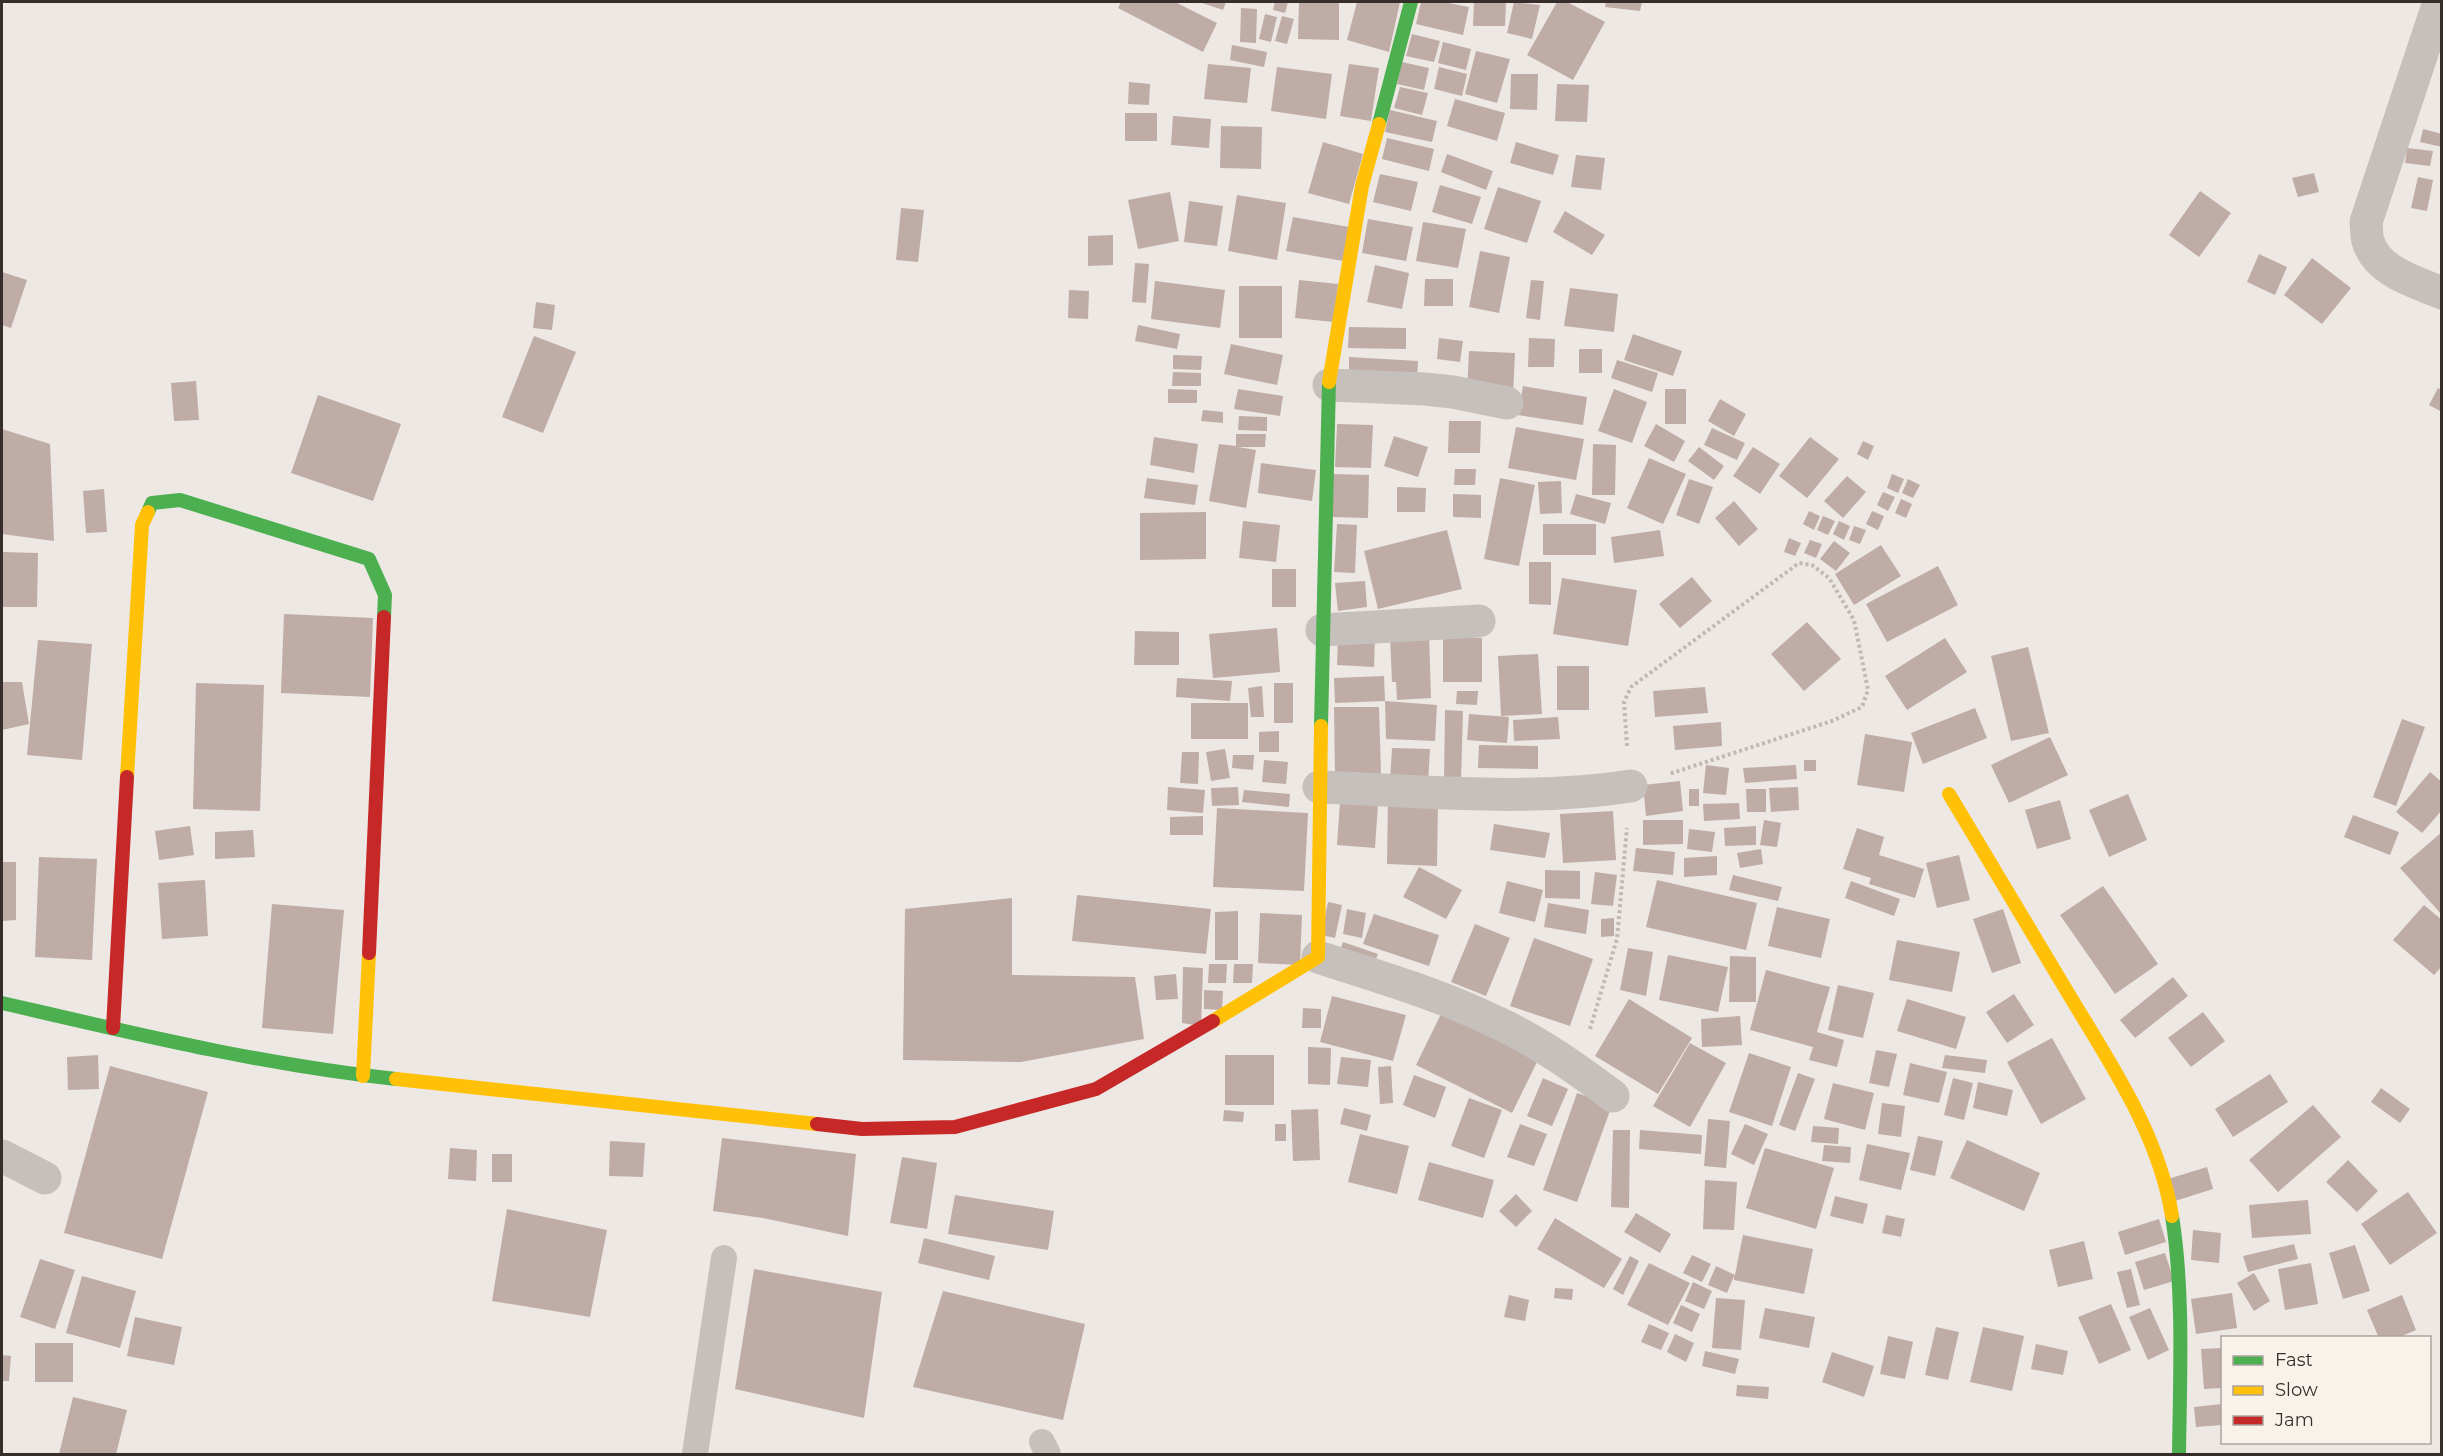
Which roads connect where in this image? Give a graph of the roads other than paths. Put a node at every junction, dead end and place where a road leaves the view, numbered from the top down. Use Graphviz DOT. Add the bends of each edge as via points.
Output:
graph roads {
  1 [pos="1411,2"];
  2 [pos="2439,2"];
  3 [pos="2442,293"];
  4 [pos="1329,385"];
  5 [pos="1507,403"];
  6 [pos="1479,621"];
  7 [pos="1322,630"];
  8 [pos="1631,786"];
  9 [pos="1319,788"];
  10 [pos="1949,794"];
  11 [pos="1318,957"];
  12 [pos="2,1003"];
  13 [pos="113,1028"];
  14 [pos="363,1076"];
  15 [pos="1613,1096"];
  16 [pos="2,1156"];
  17 [pos="45,1178"];
  18 [pos="724,1258"];
  19 [pos="695,1455"];
  20 [pos="2179,1455"];
  1 -- 4 [label="street" via="1362,186"];
  2 -- 3 [label="street" via="2366,222 2368,242 2382,263 2401,276"];
  4 -- 5 [label="street" via="1425,389"];
  4 -- 7 [label="street"];
  6 -- 7 [label="street"];
  7 -- 9 [label="street"];
  8 -- 9 [label="street" via="1591,792 1522,794"];
  9 -- 11 [label="street"];
  10 -- 20 [label="street" via="2115,1072 2159,1164 2176,1240"];
  11 -- 14 [label="street" via="1096,1089 955,1127 862,1129"];
  11 -- 15 [label="street" via="1427,992 1498,1022 1577,1069"];
  12 -- 13 [label="street"];
  13 -- 14 [label="street" via="194,1047"];
  13 -- 14 [label="street" via="142,525 152,503 180,500 369,559 385,595"];
  16 -- 17 [label="street"];
  18 -- 19 [label="lane"];
}
